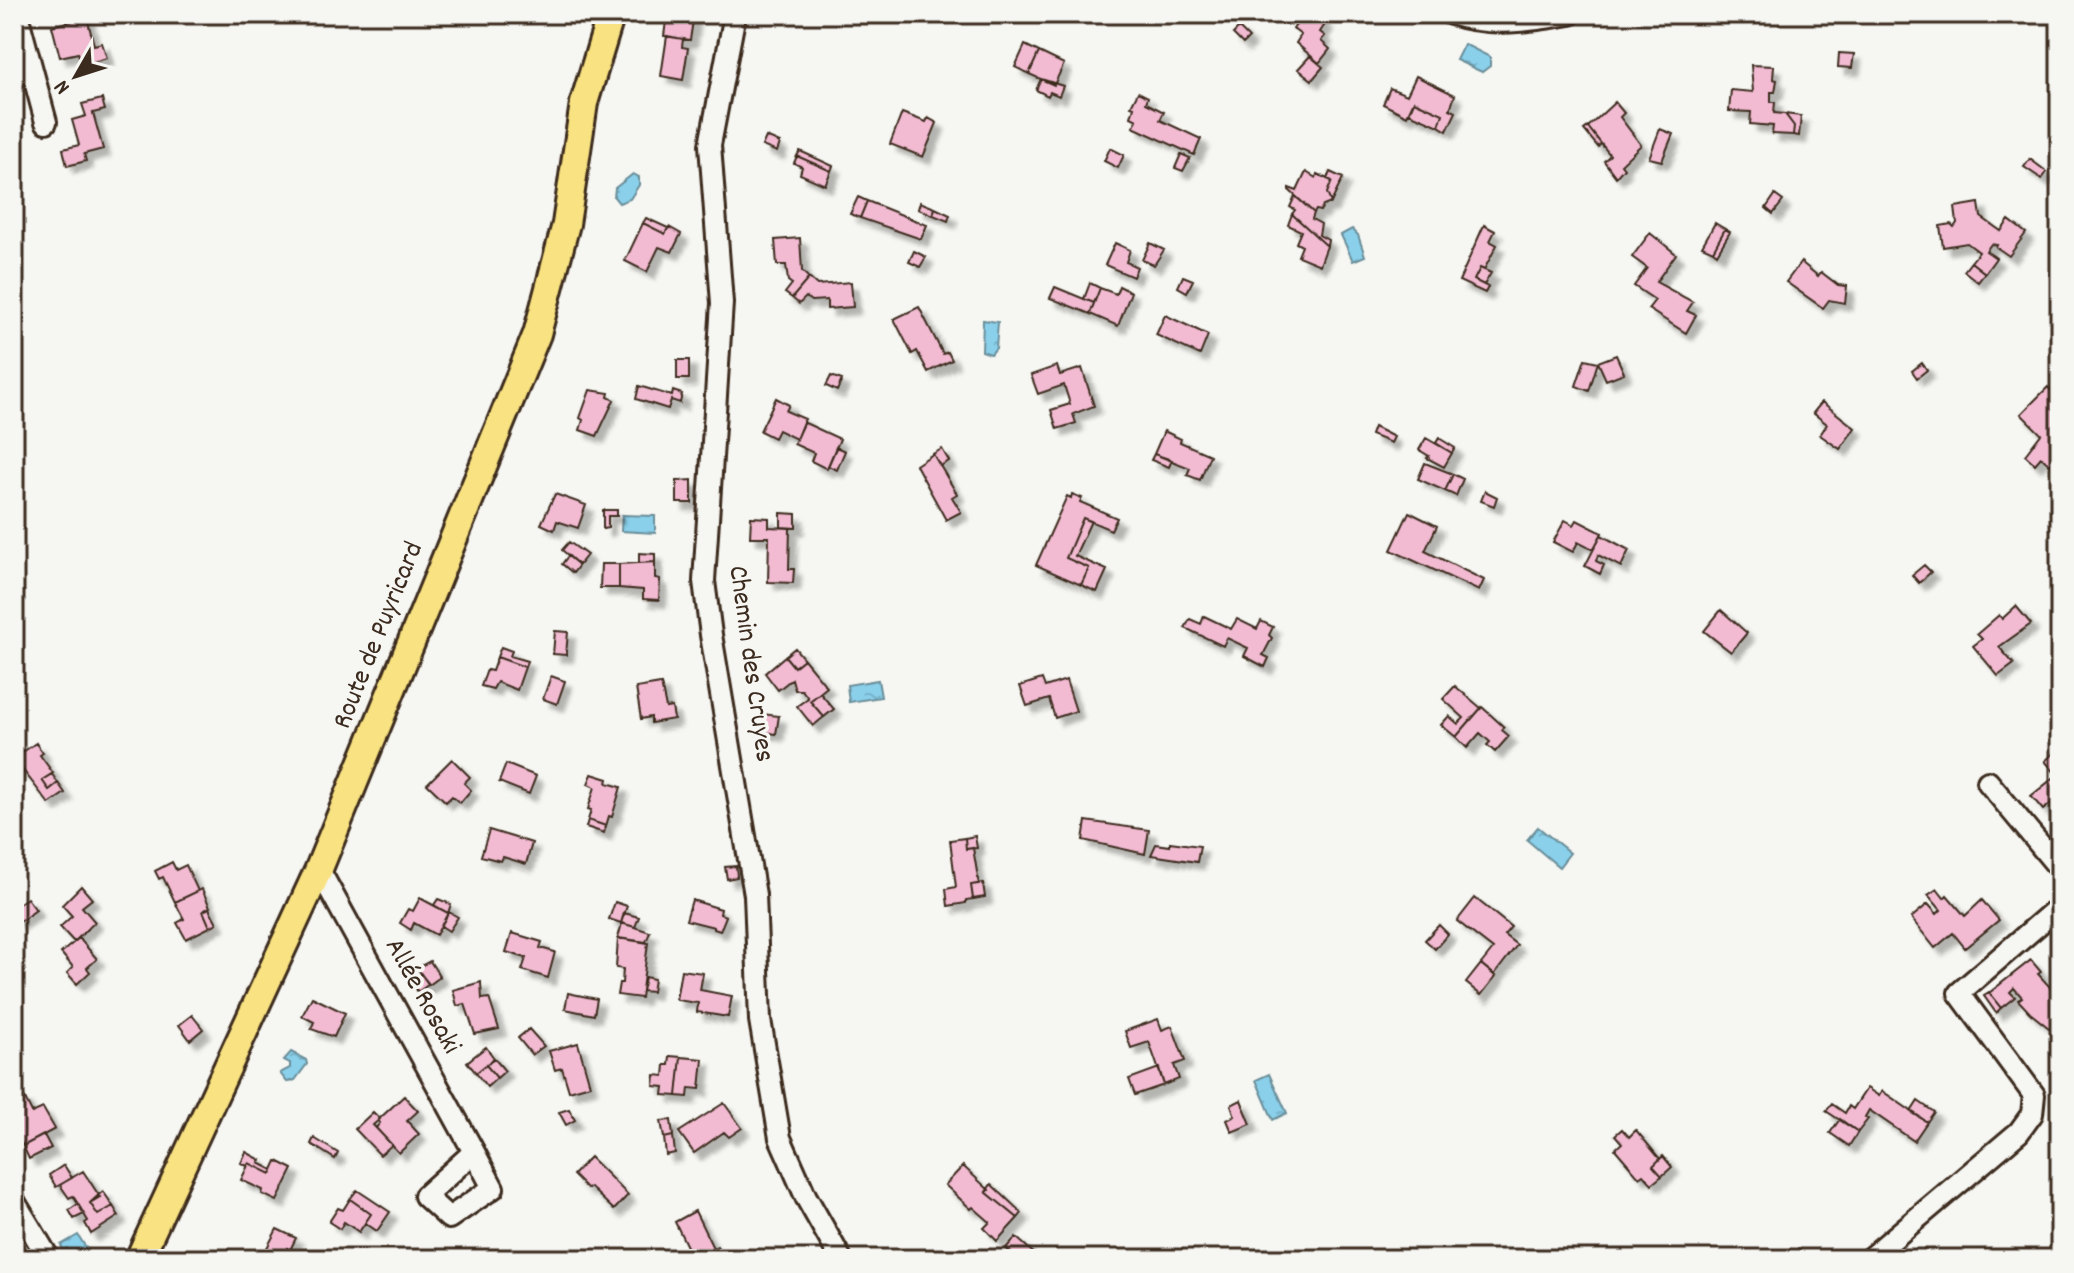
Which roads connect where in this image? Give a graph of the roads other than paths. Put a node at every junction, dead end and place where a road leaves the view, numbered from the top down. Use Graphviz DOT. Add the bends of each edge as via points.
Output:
graph roads {
  1 [pos="17,14"];
  2 [pos="611,14"];
  3 [pos="735,14"];
  4 [pos="1451,14"];
  5 [pos="1570,14"];
  6 [pos="46,122"];
  7 [pos="1988,782"];
  8 [pos="2060,869"];
  9 [pos="318,871"];
  10 [pos="2060,906"];
  11 [pos="474,1152"];
  12 [pos="14,1201"];
  13 [pos="49,1259"];
  14 [pos="139,1259"];
  15 [pos="841,1259"];
  16 [pos="1869,1259"];
  1 -- 6 [label="street"];
  2 -- 9 [label="main road, Route de Puyricard" via="584,103 566,224 537,334"];
  3 -- 15 [label="street, Chemin des Cruyes" via="710,145 722,303 704,581 755,895 760,1020 780,1138"];
  4 -- 5 [label="street" via="1522,23"];
  7 -- 8 [label="street"];
  9 -- 11 [label="street, Allée Rosaki"];
  9 -- 14 [label="main road, Route de Puyricard"];
  10 -- 16 [label="street" via="1959,993 2034,1095 2032,1114 2019,1132"];
  12 -- 13 [label="street"];
}
